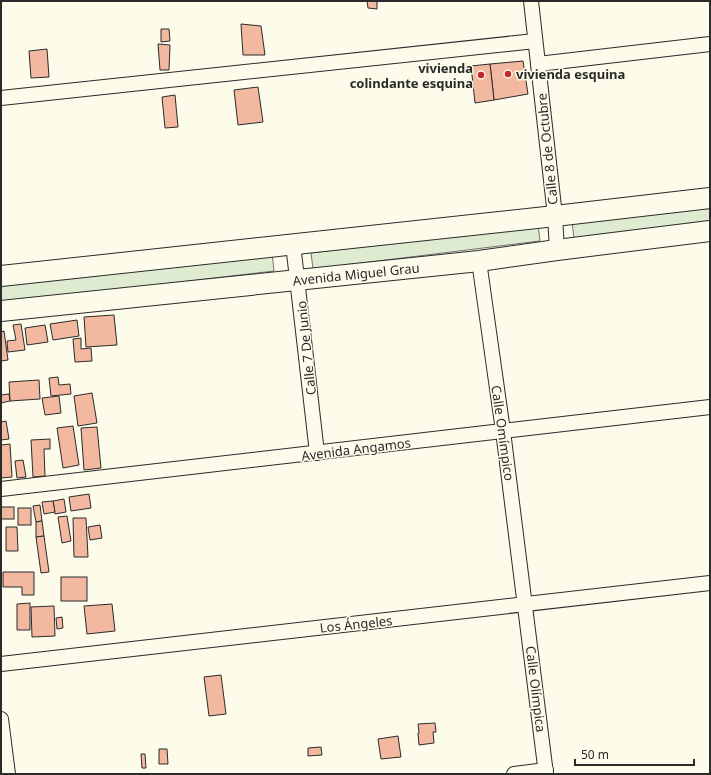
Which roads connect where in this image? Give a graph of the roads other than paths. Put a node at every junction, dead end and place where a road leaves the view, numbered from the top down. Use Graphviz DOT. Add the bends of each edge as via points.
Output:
graph roads {
  1 [pos="531,1"];
  2 [pos="535,41"];
  3 [pos="710,44"];
  4 [pos="538,64"];
  5 [pos="1,98"];
  6 [pos="710,198"];
  7 [pos="555,216"];
  8 [pos="710,232"];
  9 [pos="293,244"];
  10 [pos="557,250"];
  11 [pos="479,261"];
  12 [pos="1,276"];
  13 [pos="298,280"];
  14 [pos="1,311"];
  15 [pos="710,408"];
  16 [pos="503,432"];
  17 [pos="317,453"];
  18 [pos="1,489"];
  19 [pos="710,583"];
  20 [pos="525,604"];
  21 [pos="1,664"];
  22 [pos="1,719"];
  23 [pos="546,772"];
  24 [pos="8,774"];
  25 [pos="514,774"];
  1 -- 2 [label="street, Calle 8 de Octubre"];
  2 -- 4 [label="street, Calle 8 de Octubre"];
  2 -- 5 [label="street"];
  3 -- 4 [label="street"];
  4 -- 7 [label="street, Calle 8 de Octubre"];
  6 -- 7 [label="street"];
  7 -- 9 [label="street"];
  7 -- 10 [label="street, Calle 8 de Octubre"];
  8 -- 10 [label="street, Avenida Miguel Grau"];
  9 -- 12 [label="street"];
  9 -- 13 [label="street, Calle 7 De Junio"];
  10 -- 11 [label="street, Avenida Miguel Grau"];
  11 -- 13 [label="street, Avenida Miguel Grau"];
  11 -- 16 [label="street, Calle Omímpico"];
  13 -- 14 [label="street, Avenida Miguel Grau"];
  13 -- 17 [label="street, Calle 7 De Junio"];
  15 -- 16 [label="street, Avenida Angamos"];
  16 -- 17 [label="street, Avenida Angamos"];
  16 -- 20 [label="street, Calle Omímpico"];
  17 -- 18 [label="street, Avenida Angamos"];
  19 -- 20 [label="street, Los Ángeles"];
  20 -- 21 [label="street, Los Ángeles"];
  20 -- 23 [label="street, Calle Olímpica"];
  22 -- 24 [label="street"];
  23 -- 25 [label="street"];
}
